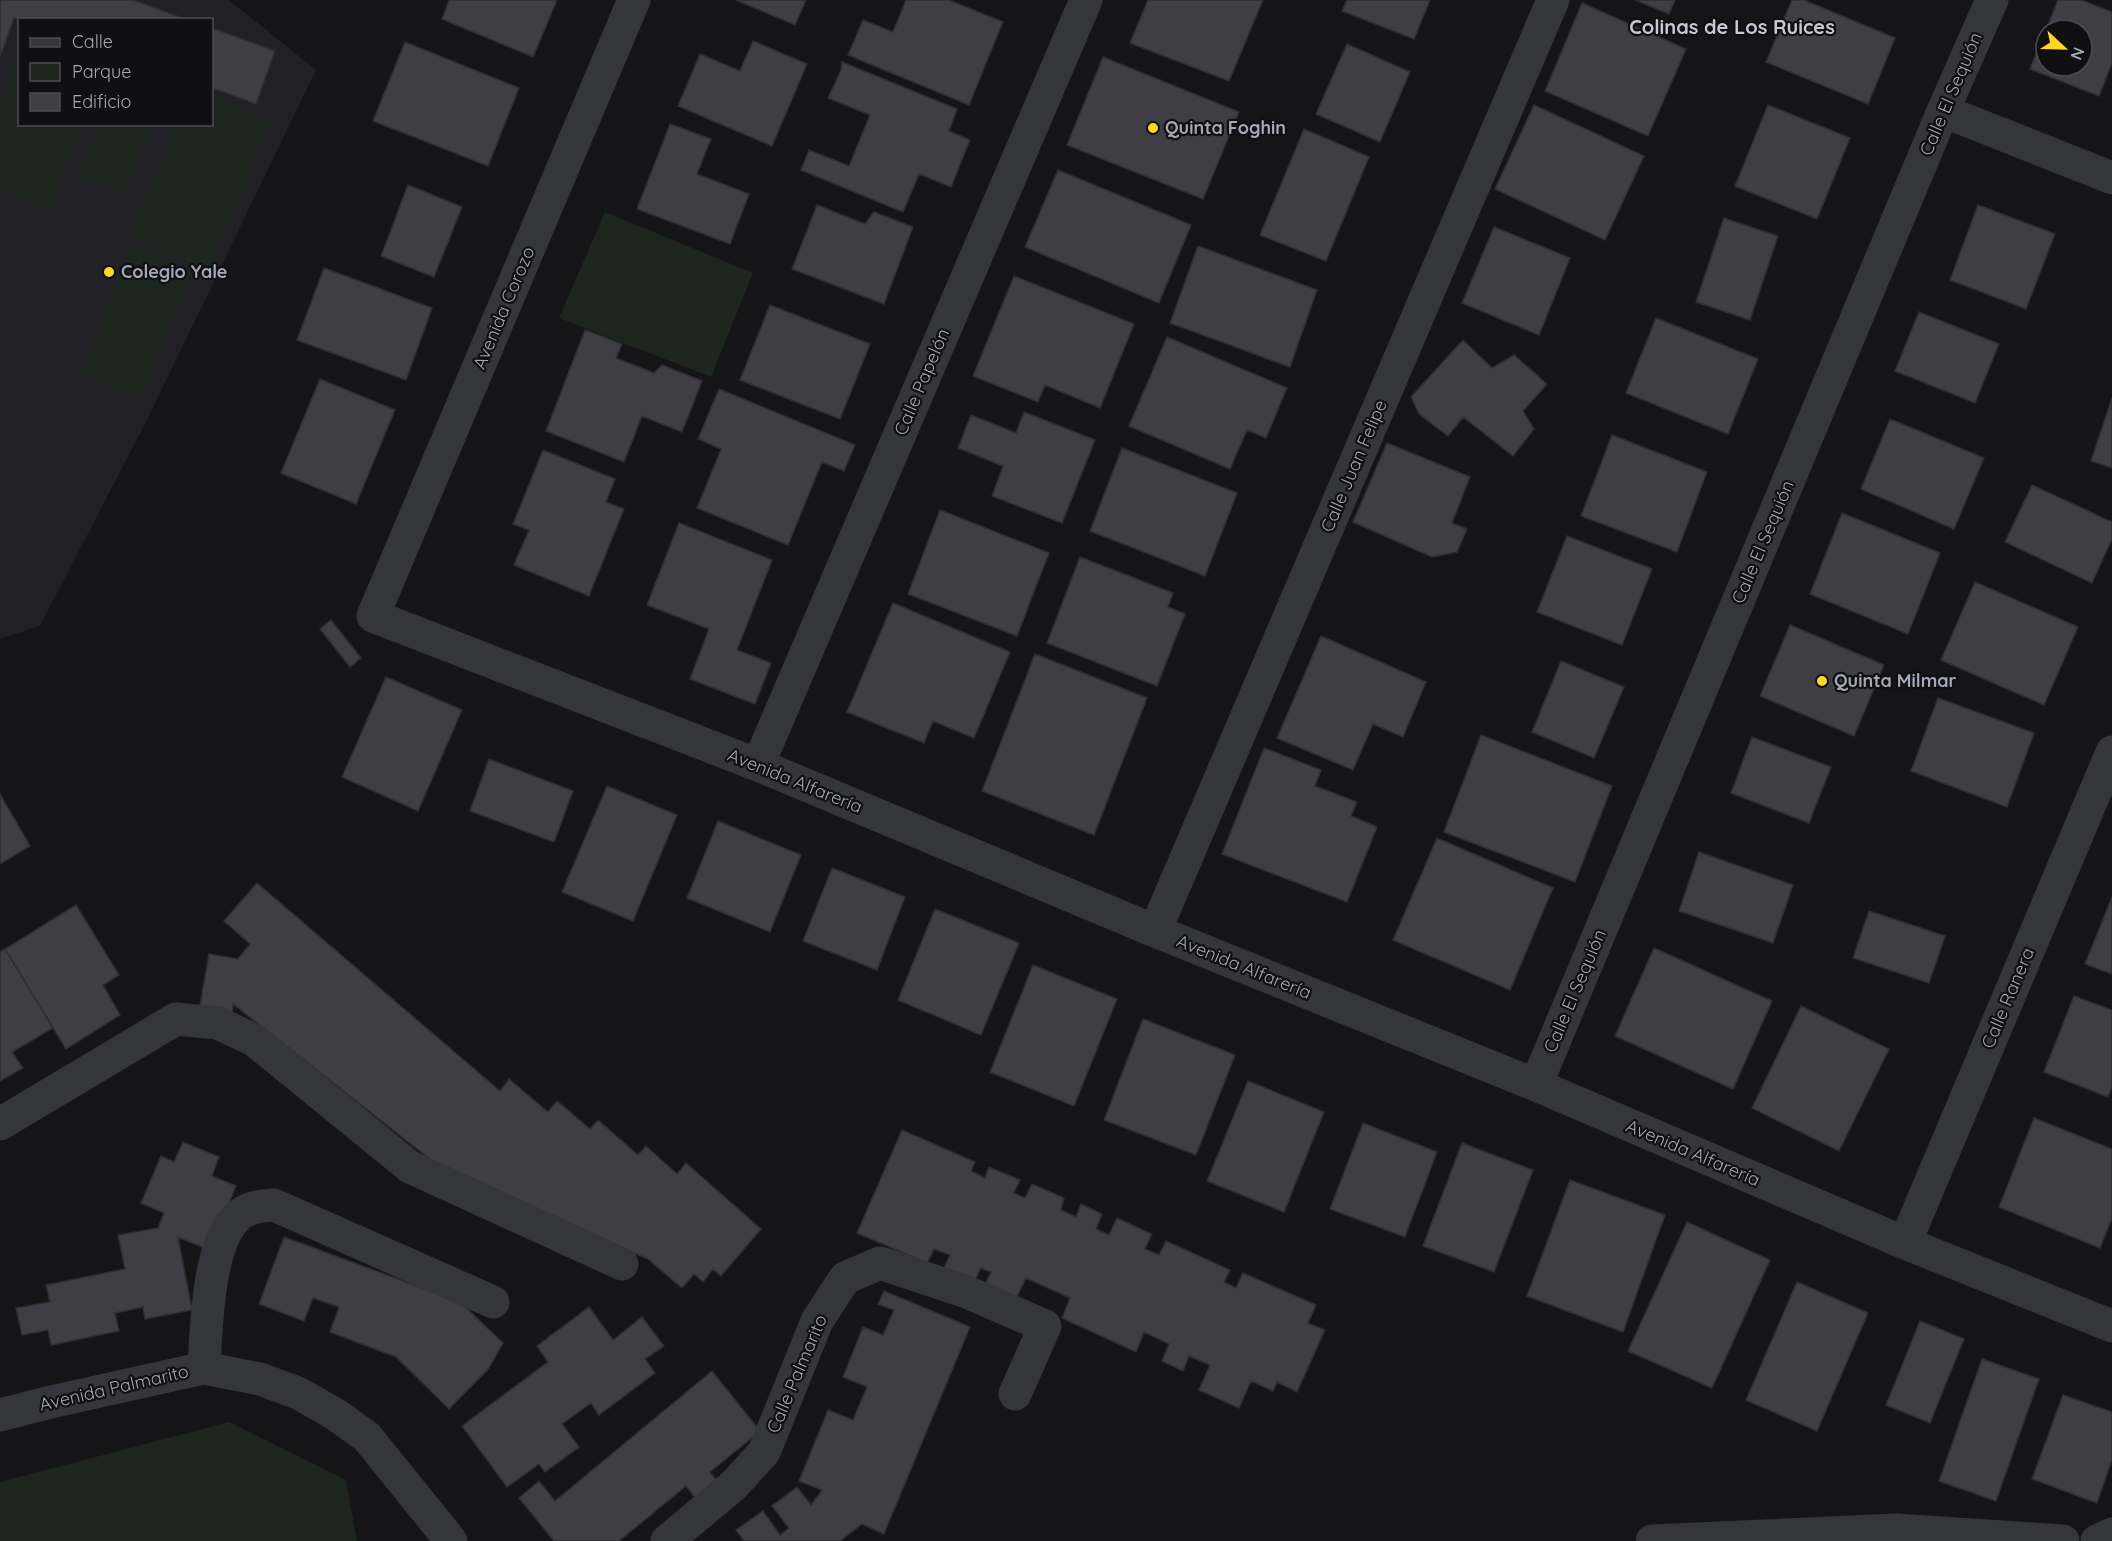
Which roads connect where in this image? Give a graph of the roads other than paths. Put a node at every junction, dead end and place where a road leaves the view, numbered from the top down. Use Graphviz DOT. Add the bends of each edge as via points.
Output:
graph roads {
  1 [pos="634,0"];
  2 [pos="1086,0"];
  3 [pos="1553,0"];
  4 [pos="1992,0"];
  5 [pos="1943,111"];
  6 [pos="2112,178"];
  7 [pos="373,616"];
  8 [pos="2112,752"];
  9 [pos="758,765"];
  10 [pos="1155,931"];
  11 [pos="1536,1085"];
  12 [pos="0,1124"];
  13 [pos="1905,1244"];
  14 [pos="622,1263"];
  15 [pos="493,1302"];
  16 [pos="2112,1326"];
  17 [pos="204,1368"];
  18 [pos="1015,1394"];
  19 [pos="0,1415"];
  20 [pos="2112,1534"];
  21 [pos="451,1541"];
  22 [pos="667,1541"];
  23 [pos="1652,1541"];
  24 [pos="2063,1541"];
  25 [pos="2097,1541"];
  1 -- 7 [label="street, Avenida Corozo"];
  2 -- 9 [label="street, Calle Papelón"];
  3 -- 10 [label="street, Calle Juan Felipe"];
  4 -- 5 [label="street, Calle El Sequión"];
  5 -- 6 [label="street"];
  5 -- 11 [label="street, Calle El Sequión"];
  7 -- 9 [label="street, Avenida Alfarería"];
  8 -- 13 [label="street, Calle Ranera"];
  9 -- 10 [label="street, Avenida Alfarería"];
  10 -- 11 [label="street, Avenida Alfarería"];
  11 -- 13 [label="street, Avenida Alfarería"];
  12 -- 14 [label="street" via="177,1019 218,1023 254,1040 410,1167"];
  13 -- 16 [label="street, Avenida Alfarería"];
  15 -- 17 [label="street" via="274,1205 253,1206 235,1218 213,1265"];
  17 -- 19 [label="street, Avenida Palmarito"];
  17 -- 21 [label="street, Avenida Palmarito" via="260,1379 298,1393 367,1437"];
  18 -- 22 [label="street, Calle Palmarito" via="1045,1326 967,1292 880,1263 845,1278 817,1321 764,1452 734,1485"];
  20 -- 25 [label="street"];
  23 -- 24 [label="street" via="1896,1530"];
}
